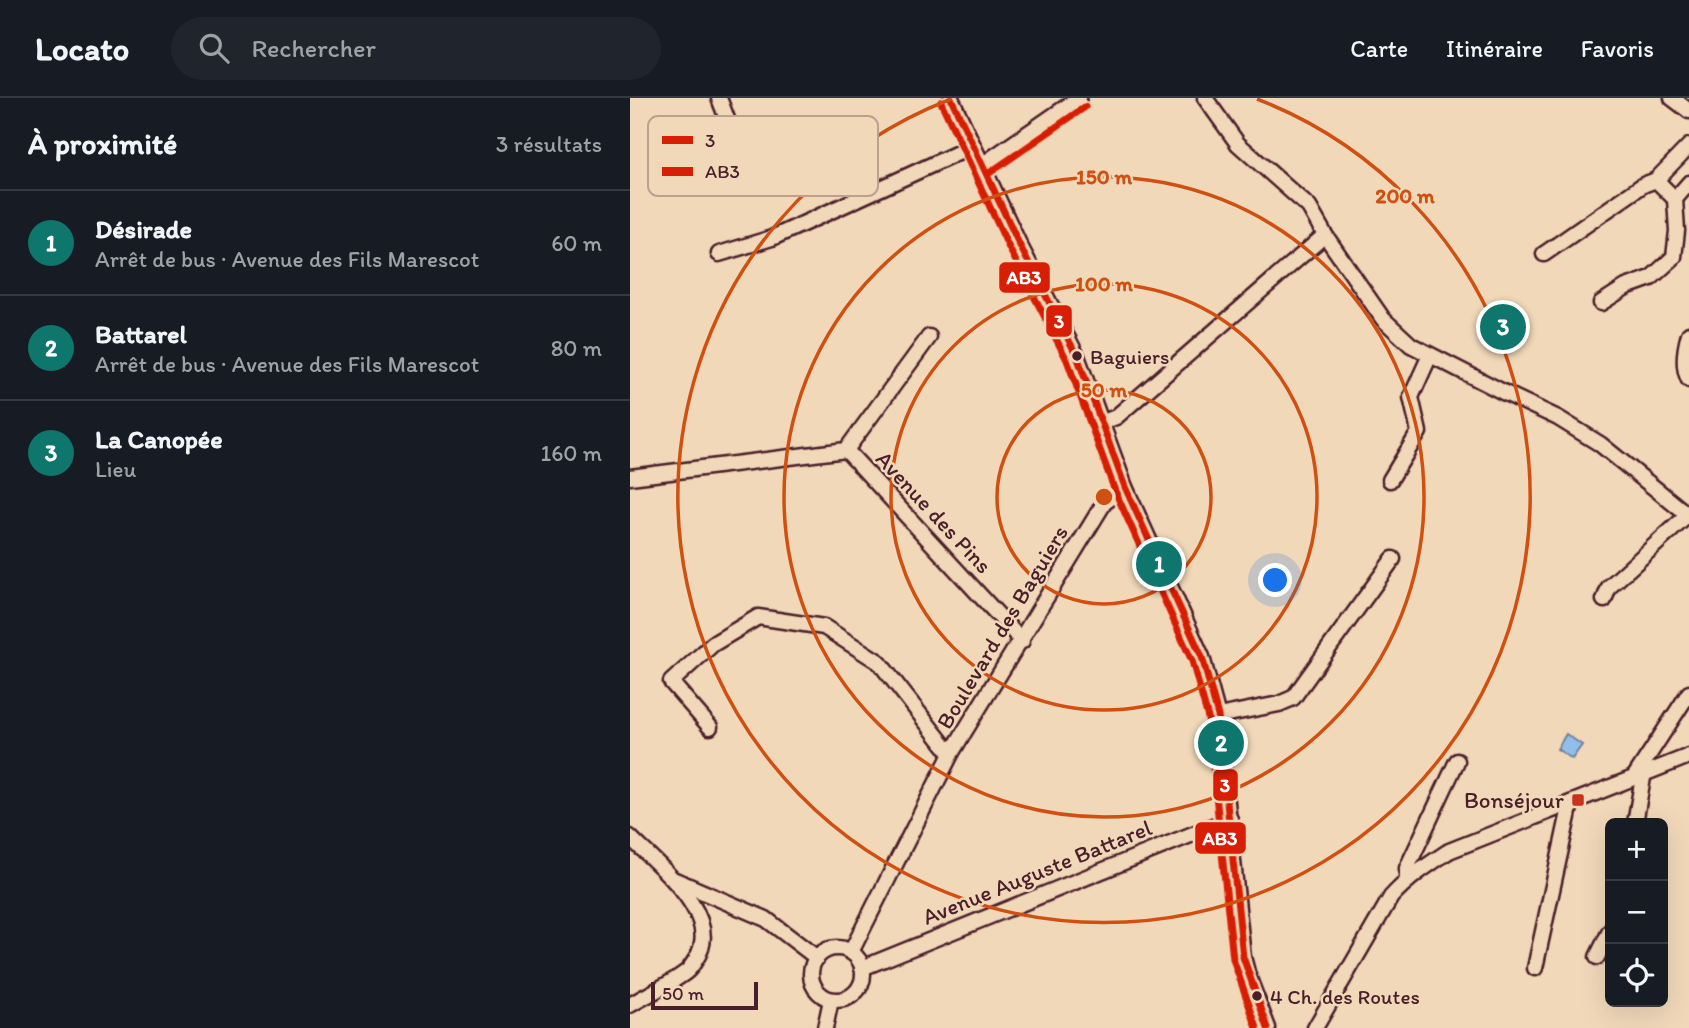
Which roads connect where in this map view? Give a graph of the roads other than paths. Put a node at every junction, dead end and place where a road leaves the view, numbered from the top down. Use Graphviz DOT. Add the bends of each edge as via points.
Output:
graph roads {
  1 [pos="719,98"];
  2 [pos="951,98"];
  3 [pos="1079,98"];
  4 [pos="1205,98"];
  5 [pos="1672,98"];
  6 [pos="1689,111"];
  7 [pos="726,116"];
  8 [pos="973,146"];
  9 [pos="1689,146"];
  10 [pos="982,165"];
  11 [pos="1656,180"];
  12 [pos="1689,183"];
  13 [pos="878,189"];
  14 [pos="864,196"];
  15 [pos="1675,199"];
  16 [pos="1325,234"];
  17 [pos="719,254"];
  18 [pos="1544,254"];
  19 [pos="1601,303"];
  20 [pos="1689,334"];
  21 [pos="929,337"];
  22 [pos="1430,355"];
  23 [pos="1689,380"];
  24 [pos="1103,422"];
  25 [pos="846,450"];
  26 [pos="630,477"];
  27 [pos="1390,480"];
  28 [pos="1125,487"];
  29 [pos="1688,516"];
  30 [pos="1393,558"];
  31 [pos="1604,600"];
  32 [pos="1022,641"];
  33 [pos="1689,692"];
  34 [pos="1218,716"];
  35 [pos="710,727"];
  36 [pos="953,752"];
  37 [pos="1689,756"];
  38 [pos="1457,761"];
  39 [pos="1640,774"];
  40 [pos="1571,803"];
  41 [pos="1636,818"];
  42 [pos="1230,819"];
  43 [pos="630,837"];
  44 [pos="669,877"];
  45 [pos="1407,880"];
  46 [pos="1605,942"];
  47 [pos="850,952"];
  48 [pos="817,957"];
  49 [pos="1597,957"];
  50 [pos="862,968"];
  51 [pos="1535,968"];
  52 [pos="831,1000"];
  53 [pos="630,1005"];
  54 [pos="825,1028"];
  55 [pos="1268,1028"];
  56 [pos="1315,1028"];
  1 -- 7 [label="street"];
  2 -- 8 [label="street"];
  3 -- 10 [label="street"];
  4 -- 16 [label="street" via="1238,144 1309,207"];
  5 -- 6 [label="street"];
  8 -- 10 [label="street"];
  8 -- 13 [label="street"];
  9 -- 11 [label="street"];
  10 -- 24 [label="street" via="1076,356"];
  11 -- 15 [label="street"];
  11 -- 18 [label="street"];
  12 -- 15 [label="street"];
  14 -- 17 [label="street" via="772,238"];
  15 -- 19 [label="street" via="1674,257 1651,278"];
  16 -- 22 [label="street" via="1383,319 1411,345"];
  16 -- 24 [label="street" via="1116,417"];
  20 -- 23 [label="street" via="1685,372"];
  21 -- 25 [label="street"];
  22 -- 27 [label="street" via="1411,397 1419,432"];
  22 -- 29 [label="street" via="1558,418 1600,444"];
  24 -- 28 [label="street"];
  25 -- 26 [label="street, Avenue des Pins"];
  25 -- 32 [label="street, Avenue des Pins"];
  28 -- 32 [label="street, Boulevard des Baguiers" via="1104,503"];
  28 -- 34 [label="street" via="1202,657"];
  29 -- 31 [label="street" via="1609,587"];
  30 -- 34 [label="street" via="1293,698"];
  32 -- 36 [label="street, Boulevard des Baguiers"];
  33 -- 39 [label="street"];
  34 -- 42 [label="street"];
  35 -- 36 [label="street" via="671,682 713,644 758,617 824,626 879,662"];
  36 -- 47 [label="street, Boulevard des Baguiers"];
  37 -- 39 [label="street"];
  38 -- 45 [label="street" via="1407,868"];
  39 -- 40 [label="street"];
  39 -- 41 [label="street"];
  40 -- 45 [label="street" via="1449,852"];
  40 -- 51 [label="street"];
  42 -- 50 [label="street, Avenue Auguste Battarel"];
  42 -- 55 [label="street" via="1243,957"];
  43 -- 44 [label="street"];
  44 -- 48 [label="street" via="766,919"];
  44 -- 53 [label="street" via="695,908 704,930 701,951 688,971"];
  45 -- 56 [label="street" via="1391,897"];
  46 -- 49 [label="street"];
  47 -- 48 [label="street" via="829,950"];
  47 -- 50 [label="street"];
  48 -- 52 [label="street" via="812,983"];
  50 -- 52 [label="street" via="858,989 846,999"];
  52 -- 54 [label="street"];
}
